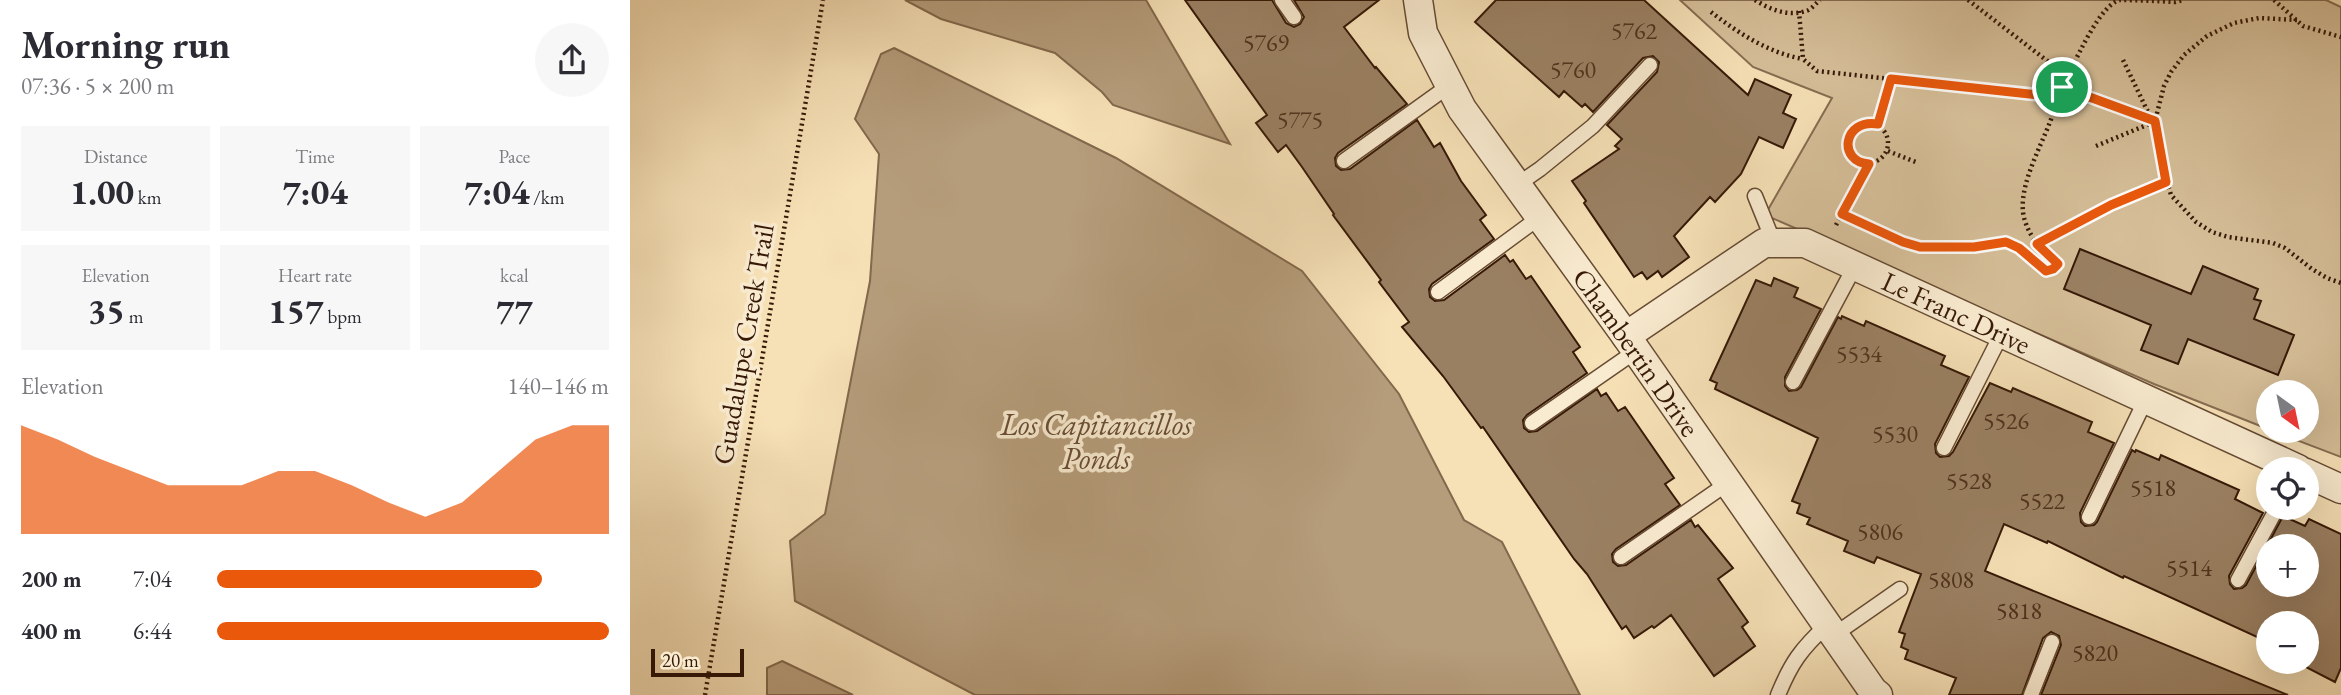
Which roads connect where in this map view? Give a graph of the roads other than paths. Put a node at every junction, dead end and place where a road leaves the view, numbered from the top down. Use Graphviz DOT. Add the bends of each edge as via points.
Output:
graph roads {
  1 [pos="1282,0"];
  2 [pos="1418,0"];
  3 [pos="1294,17"];
  4 [pos="1650,65"];
  5 [pos="1450,85"];
  6 [pos="1344,161"];
  7 [pos="1517,185"];
  8 [pos="1755,196"];
  9 [pos="1540,218"];
  10 [pos="1774,243"];
  11 [pos="1855,266"];
  12 [pos="1438,292"];
  13 [pos="2002,333"];
  14 [pos="1631,344"];
  15 [pos="1793,382"];
  16 [pos="2146,399"];
  17 [pos="1532,423"];
  18 [pos="1944,448"];
  19 [pos="2272,457"];
  20 [pos="2319,479"];
  21 [pos="1728,483"];
  22 [pos="2341,489"];
  23 [pos="2089,517"];
  24 [pos="2270,520"];
  25 [pos="1621,557"];
  26 [pos="2238,580"];
  27 [pos="1900,589"];
  28 [pos="1831,630"];
  29 [pos="2052,642"];
  30 [pos="1778,695"];
  31 [pos="1878,695"];
  32 [pos="2031,695"];
  1 -- 3 [label="lane"];
  2 -- 5 [label="street, Chambertin Drive" via="1423,33"];
  4 -- 7 [label="lane" via="1593,126"];
  5 -- 6 [label="lane"];
  5 -- 7 [label="street, Chambertin Drive"];
  7 -- 9 [label="street, Chambertin Drive"];
  8 -- 10 [label="lane"];
  9 -- 12 [label="lane"];
  9 -- 14 [label="street, Chambertin Drive"];
  10 -- 11 [label="street, Le Franc Drive" via="1805,243"];
  10 -- 14 [label="street, Le Franc Drive" via="1764,243"];
  11 -- 13 [label="street, Le Franc Drive"];
  11 -- 15 [label="lane"];
  13 -- 16 [label="street, Le Franc Drive"];
  13 -- 18 [label="lane"];
  14 -- 17 [label="lane"];
  14 -- 21 [label="street, Chambertin Drive"];
  16 -- 19 [label="street, Le Franc Drive"];
  16 -- 23 [label="lane"];
  20 -- 22 [label="street"];
  21 -- 25 [label="lane"];
  21 -- 28 [label="street, Chambertin Drive"];
  24 -- 26 [label="lane"];
  27 -- 28 [label="lane"];
  28 -- 30 [label="lane" via="1808,642 1791,664"];
  28 -- 31 [label="street, Chambertin Drive"];
  29 -- 32 [label="lane"];
}
